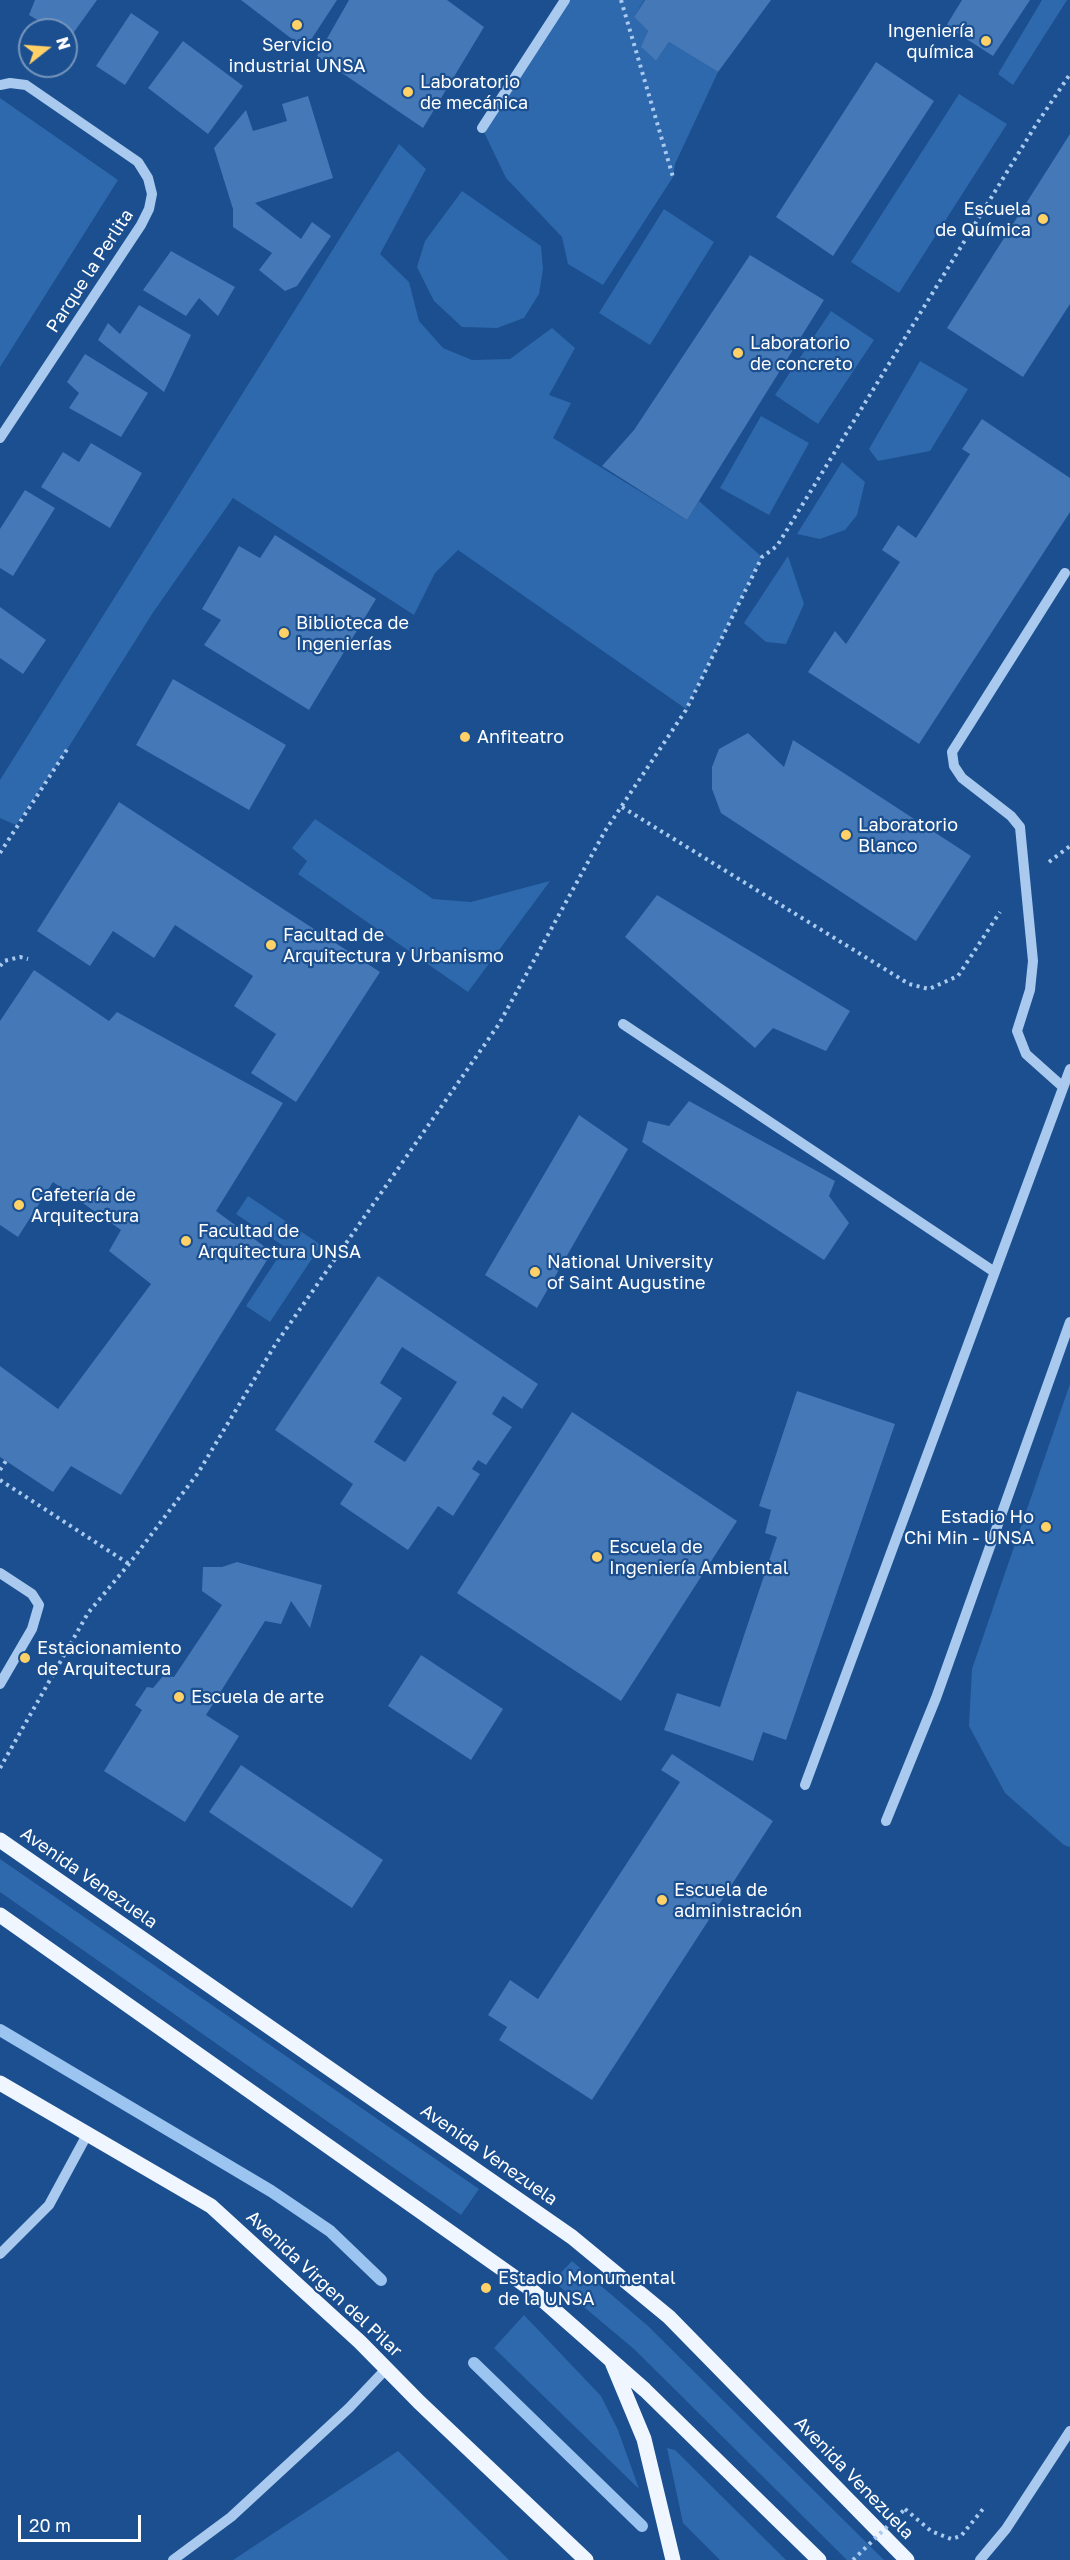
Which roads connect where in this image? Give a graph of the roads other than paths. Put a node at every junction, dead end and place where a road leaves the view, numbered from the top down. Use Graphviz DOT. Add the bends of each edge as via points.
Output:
graph roads {
  1 [pos="565,0"];
  2 [pos="0,85"];
  3 [pos="482,128"];
  4 [pos="0,438"];
  5 [pos="1065,573"];
  6 [pos="623,1024"];
  7 [pos="1070,1069"];
  8 [pos="1063,1087"];
  9 [pos="993,1271"];
  10 [pos="1070,1322"];
  11 [pos="0,1573"];
  12 [pos="0,1684"];
  13 [pos="805,1785"];
  14 [pos="886,1821"];
  15 [pos="0,1840"];
  16 [pos="0,1916"];
  17 [pos="0,2083"];
  18 [pos="88,2133"];
  19 [pos="0,2254"];
  20 [pos="609,2357"];
  21 [pos="387,2368"];
  22 [pos="1070,2431"];
  23 [pos="173,2560"];
  24 [pos="586,2560"];
  25 [pos="674,2560"];
  26 [pos="819,2560"];
  27 [pos="907,2560"];
  28 [pos="980,2560"];
  1 -- 3 [label="street"];
  2 -- 4 [label="street, Parque la Perlita" via="26,85 138,162 152,194 141,225"];
  5 -- 8 [label="street" via="952,752 962,778 1020,826 1033,961 1030,990 1017,1031 1026,1054"];
  6 -- 9 [label="street"];
  7 -- 8 [label="street"];
  8 -- 9 [label="street"];
  9 -- 13 [label="street"];
  10 -- 14 [label="street" via="936,1698"];
  11 -- 12 [label="street" via="32,1594 39,1605 33,1629"];
  15 -- 27 [label="main road, Avenida Venezuela" via="572,2237 669,2317"];
  16 -- 20 [label="main road" via="528,2287"];
  17 -- 18 [label="main road, Avenida Virgen del Pilar"];
  18 -- 19 [label="street" via="49,2205"];
  18 -- 21 [label="main road, Avenida Virgen del Pilar" via="211,2206"];
  20 -- 25 [label="main road" via="644,2439"];
  20 -- 26 [label="main road"];
  21 -- 23 [label="street" via="231,2517"];
  21 -- 24 [label="main road, Avenida Virgen del Pilar"];
  22 -- 28 [label="street" via="1006,2529"];
}
